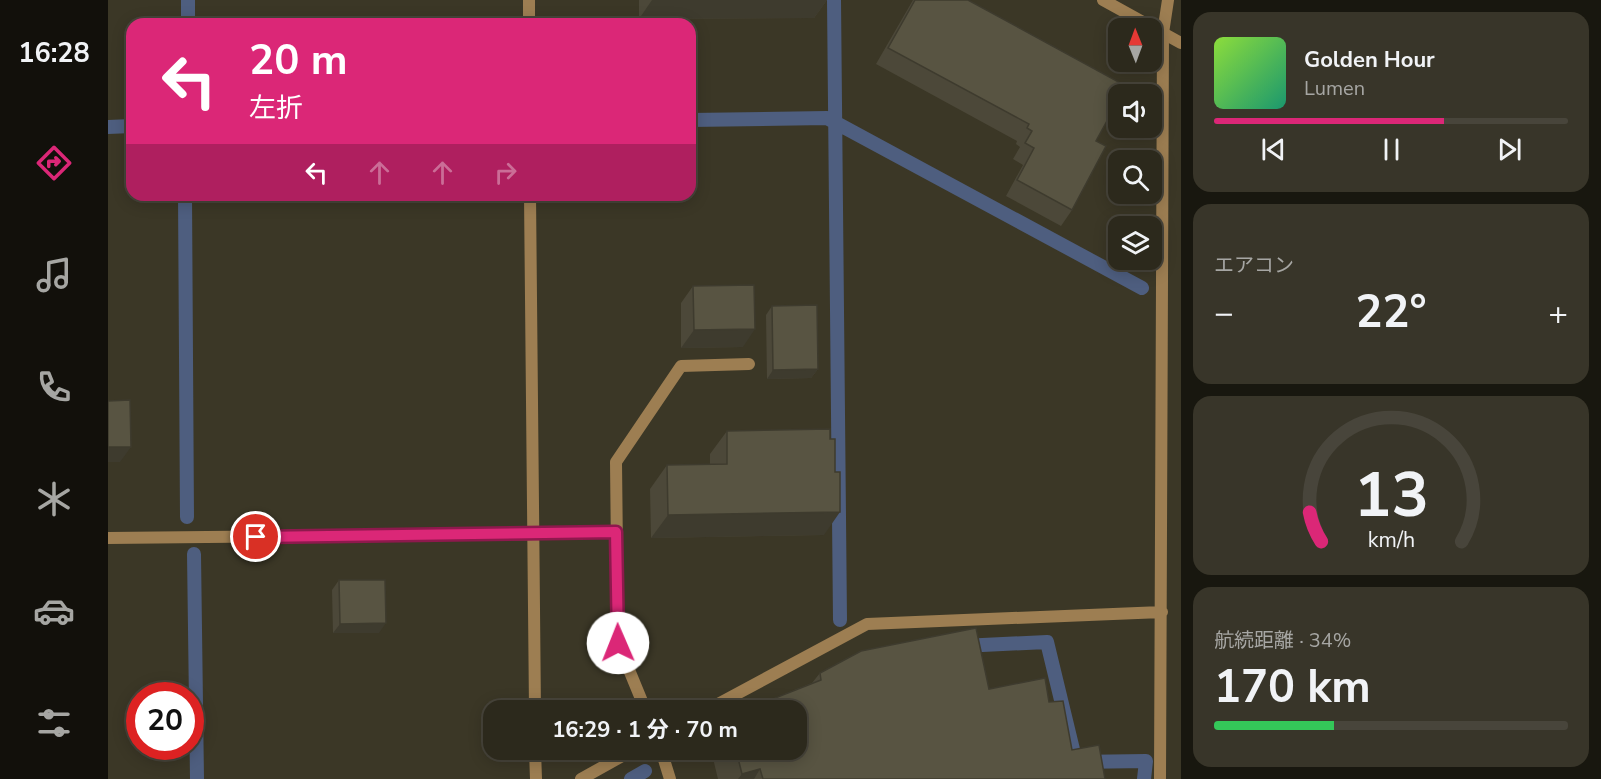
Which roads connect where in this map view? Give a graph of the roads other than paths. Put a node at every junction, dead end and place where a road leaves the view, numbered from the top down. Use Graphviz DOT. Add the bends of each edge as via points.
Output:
graph roads {
  1 [pos="529,0"];
  2 [pos="1103,0"];
  3 [pos="1168,0"];
  4 [pos="529,18"];
  5 [pos="1163,33"];
  6 [pos="1181,43"];
  7 [pos="530,201"];
  8 [pos="749,364"];
  9 [pos="616,532"];
  10 [pos="533,534"];
  11 [pos="108,538"];
  12 [pos="1162,612"];
  13 [pos="535,700"];
  14 [pos="641,700"];
  15 [pos="725,700"];
  16 [pos="535,760"];
  17 [pos="615,760"];
  18 [pos="664,760"];
  19 [pos="536,779"];
  20 [pos="581,779"];
  21 [pos="670,779"];
  22 [pos="1160,779"];
  1 -- 4 [label="street"];
  2 -- 5 [label="street"];
  3 -- 5 [label="street"];
  5 -- 6 [label="street"];
  5 -- 12 [label="street"];
  7 -- 10 [label="street"];
  8 -- 9 [label="street" via="681,366 616,462"];
  9 -- 10 [label="street"];
  9 -- 14 [label="street" via="618,643"];
  10 -- 11 [label="street"];
  10 -- 13 [label="street"];
  12 -- 15 [label="street" via="867,624"];
  12 -- 22 [label="street"];
  16 -- 19 [label="street"];
  17 -- 20 [label="street"];
  18 -- 21 [label="street"];
}
